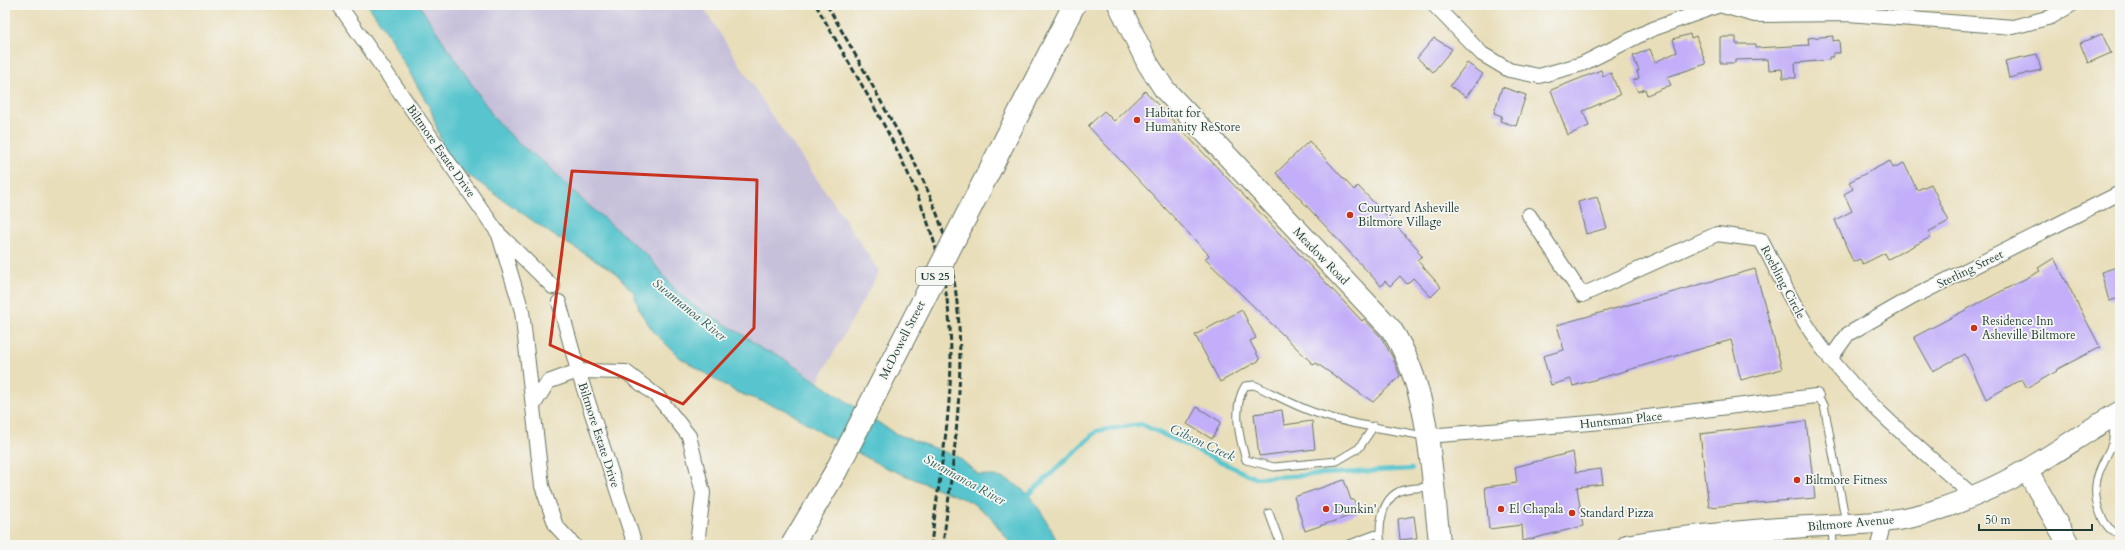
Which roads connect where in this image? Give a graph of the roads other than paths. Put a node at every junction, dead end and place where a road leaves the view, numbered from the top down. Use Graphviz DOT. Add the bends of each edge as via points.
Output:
graph roads {
  1 [pos="339,5"];
  2 [pos="1074,5"];
  3 [pos="1119,5"];
  4 [pos="1434,5"];
  5 [pos="1719,5"];
  6 [pos="2071,5"];
  7 [pos="2120,194"];
  8 [pos="1529,215"];
  9 [pos="498,233"];
  10 [pos="553,287"];
  11 [pos="558,302"];
  12 [pos="1830,359"];
  13 [pos="578,371"];
  14 [pos="1816,396"];
  15 [pos="533,406"];
  16 [pos="2117,413"];
  17 [pos="1374,426"];
  18 [pos="1427,436"];
  19 [pos="2027,470"];
  20 [pos="1433,487"];
  21 [pos="1973,496"];
  22 [pos="1269,513"];
  23 [pos="1884,522"];
  24 [pos="1837,531"];
  25 [pos="1379,533"];
  26 [pos="2120,535"];
  27 [pos="1673,542"];
  28 [pos="1650,543"];
  29 [pos="574,545"];
  30 [pos="635,545"];
  31 [pos="697,545"];
  32 [pos="792,545"];
  33 [pos="1281,545"];
  34 [pos="1346,545"];
  35 [pos="1381,545"];
  36 [pos="1440,545"];
  37 [pos="1628,545"];
  38 [pos="1878,545"];
  39 [pos="2069,545"];
  1 -- 9 [label="street, Biltmore Estate Drive"];
  2 -- 32 [label="main road, McDowell Street / US 25, bridge" via="836,471"];
  3 -- 18 [label="main road, Meadow Road" via="1148,64 1165,90 1391,329 1404,348 1413,371"];
  4 -- 5 [label="street" via="1482,54 1509,70 1538,76 1582,64 1650,30"];
  5 -- 6 [label="street" via="1755,15 1848,14 2013,27 2051,17"];
  7 -- 12 [label="street, Sterling Street" via="1914,297 1853,331"];
  8 -- 12 [label="street, Roebling Circle" via="1582,295 1717,234 1761,240 1798,314"];
  9 -- 10 [label="street, Biltmore Estate Drive"];
  9 -- 15 [label="street" via="522,311"];
  11 -- 13 [label="street, Biltmore Estate Drive"];
  12 -- 21 [label="street, Roebling Circle" via="1869,401"];
  13 -- 15 [label="street" via="548,382"];
  13 -- 30 [label="street, Biltmore Estate Drive"];
  13 -- 31 [label="street" via="626,372 658,397 689,436 703,493"];
  14 -- 18 [label="street, Huntsman Place" via="1615,421"];
  14 -- 24 [label="lane" via="1824,405"];
  15 -- 29 [label="street" via="542,486 556,526"];
  16 -- 19 [label="main road, Biltmore Avenue"];
  16 -- 26 [label="lane" via="2112,442 2096,484 2097,499 2105,522"];
  17 -- 17 [label="lane" via="1313,412 1254,385 1245,386 1240,395 1239,436 1246,460 1274,467 1337,461 1359,448"];
  17 -- 18 [label="lane"];
  18 -- 20 [label="main road, Meadow Road"];
  19 -- 21 [label="main road, Biltmore Avenue"];
  19 -- 39 [label="main road"];
  20 -- 25 [label="lane" via="1398,492 1386,503"];
  20 -- 36 [label="main road, Meadow Road"];
  21 -- 23 [label="main road, Biltmore Avenue" via="1930,512"];
  22 -- 33 [label="lane"];
  23 -- 24 [label="main road, Biltmore Avenue"];
  23 -- 38 [label="street"];
  24 -- 27 [label="main road, Biltmore Avenue" via="1716,536"];
  25 -- 34 [label="lane"];
  25 -- 35 [label="lane"];
  27 -- 28 [label="main road, Biltmore Avenue"];
  28 -- 37 [label="main road, Biltmore Avenue"];
}
